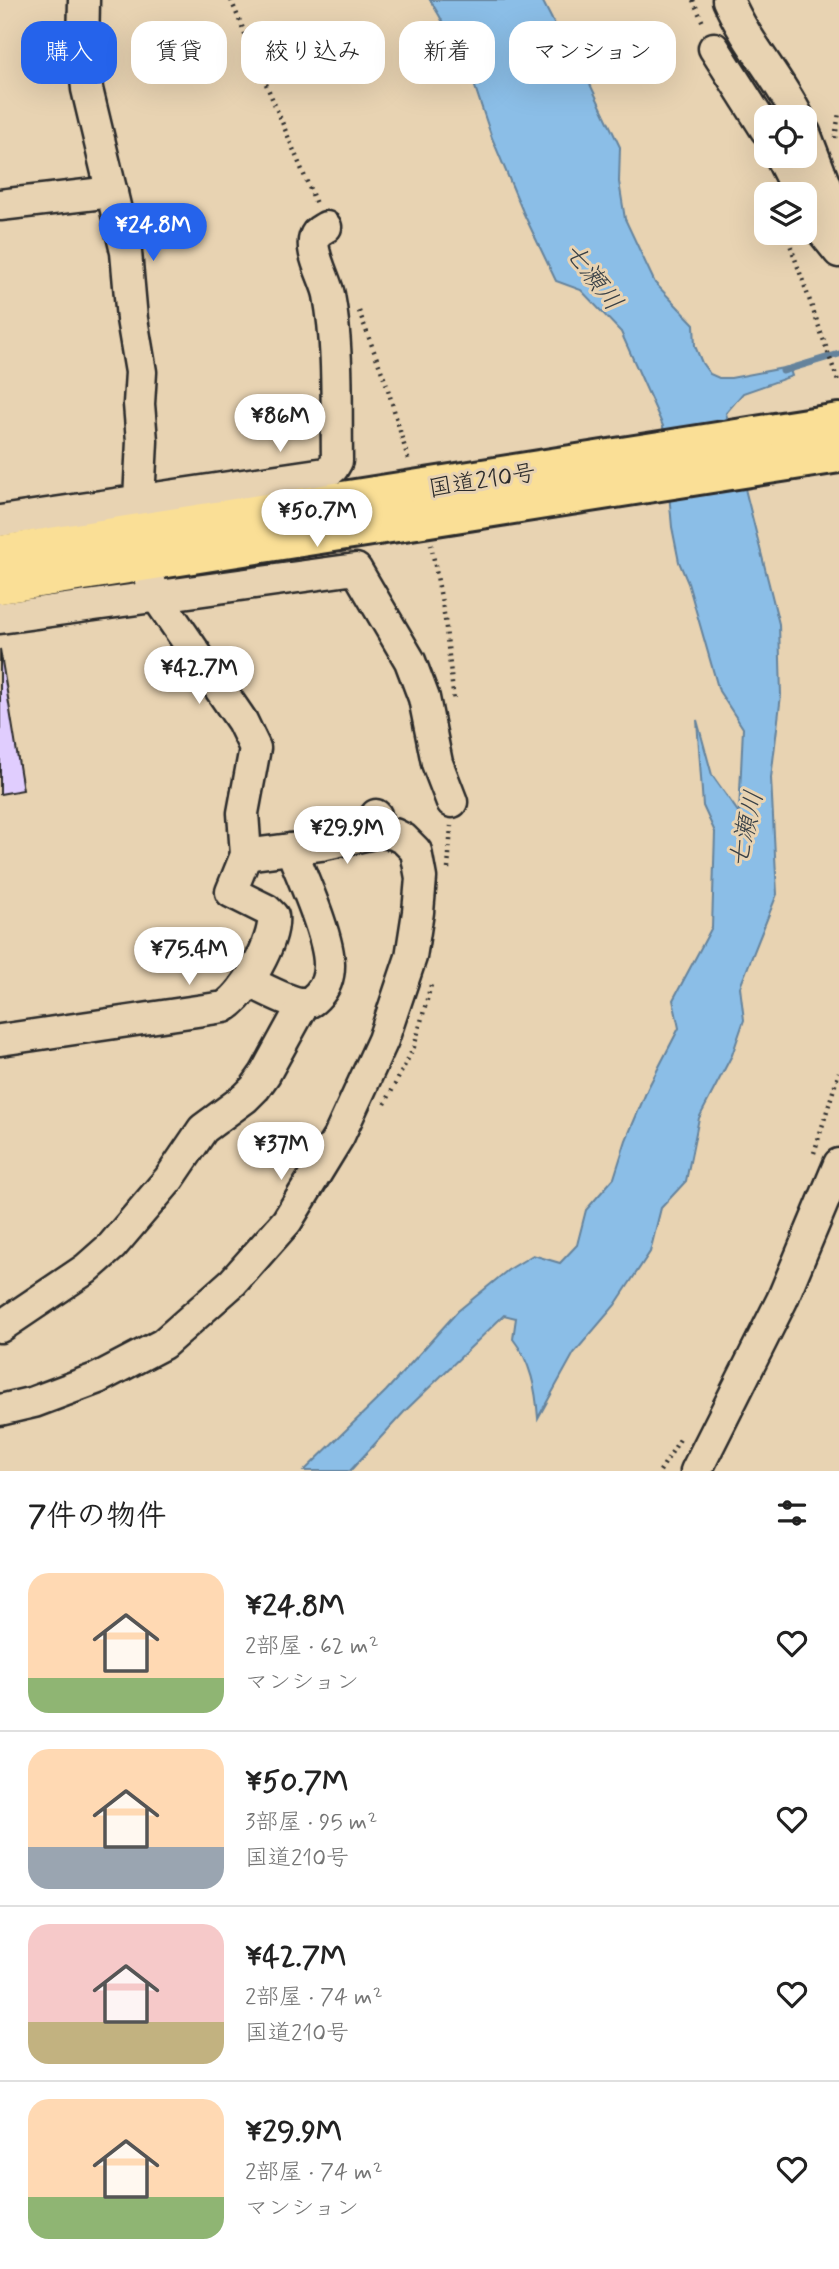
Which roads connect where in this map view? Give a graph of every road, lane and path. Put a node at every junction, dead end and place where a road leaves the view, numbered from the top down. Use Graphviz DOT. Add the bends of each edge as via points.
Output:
graph roads {
  1 [pos="84,0"];
  2 [pos="728,0"];
  3 [pos="714,48"];
  4 [pos="791,105"];
  5 [pos="754,111"];
  6 [pos="817,167"];
  7 [pos="112,192"];
  8 [pos="0,205"];
  9 [pos="839,222"];
  10 [pos="817,225"];
  11 [pos="326,227"];
  12 [pos="791,245"];
  13 [pos="839,253"];
  14 [pos="839,384"];
  15 [pos="836,439"];
  16 [pos="436,513"];
  17 [pos="0,521"];
  18 [pos="146,548"];
  19 [pos="0,555"];
  20 [pos="0,584"];
  21 [pos="0,618"];
  22 [pos="455,714"];
  23 [pos="452,802"];
  24 [pos="291,849"];
  25 [pos="246,855"];
  26 [pos="447,881"];
  27 [pos="250,982"];
  28 [pos="432,982"];
  29 [pos="304,1003"];
  30 [pos="0,1040"];
  31 [pos="839,1072"];
  32 [pos="379,1114"];
  33 [pos="825,1163"];
  34 [pos="0,1327"];
  35 [pos="0,1410"];
  36 [pos="683,1434"];
  37 [pos="660,1471"];
  38 [pos="696,1471"];
  1 -- 7 [label="street" via="87,89"];
  2 -- 4 [label="street" via="745,35"];
  3 -- 5 [label="street"];
  6 -- 9 [label="street"];
  7 -- 8 [label="street"];
  7 -- 18 [label="street" via="126,252 141,372"];
  10 -- 13 [label="street"];
  11 -- 18 [label="street" via="314,242 334,328 337,461 325,473"];
  12 -- 14 [label="path"];
  15 -- 16 [label="highway, 国道210号"];
  16 -- 18 [label="highway, 国道210号"];
  16 -- 22 [label="path"];
  17 -- 18 [label="street"];
  18 -- 19 [label="highway, 国道210号"];
  18 -- 20 [label="highway, 国道210号"];
  18 -- 21 [label="street"];
  18 -- 23 [label="street" via="355,569 417,677 436,763"];
  18 -- 25 [label="street" via="255,748 243,813"];
  23 -- 26 [label="path"];
  24 -- 25 [label="street"];
  24 -- 29 [label="street" via="330,964 322,991"];
  24 -- 35 [label="street" via="377,822 416,851 421,878 411,957 383,1040 339,1136 287,1221 233,1282 163,1344 98,1378"];
  25 -- 27 [label="street" via="231,892 267,910 274,924"];
  27 -- 29 [label="street"];
  27 -- 30 [label="street" via="224,1007"];
  28 -- 32 [label="path" via="414,1047"];
  29 -- 34 [label="street" via="255,1088 203,1129 169,1179 112,1246"];
  31 -- 33 [label="path"];
  33 -- 38 [label="street" via="782,1300"];
  36 -- 37 [label="path"];
}
